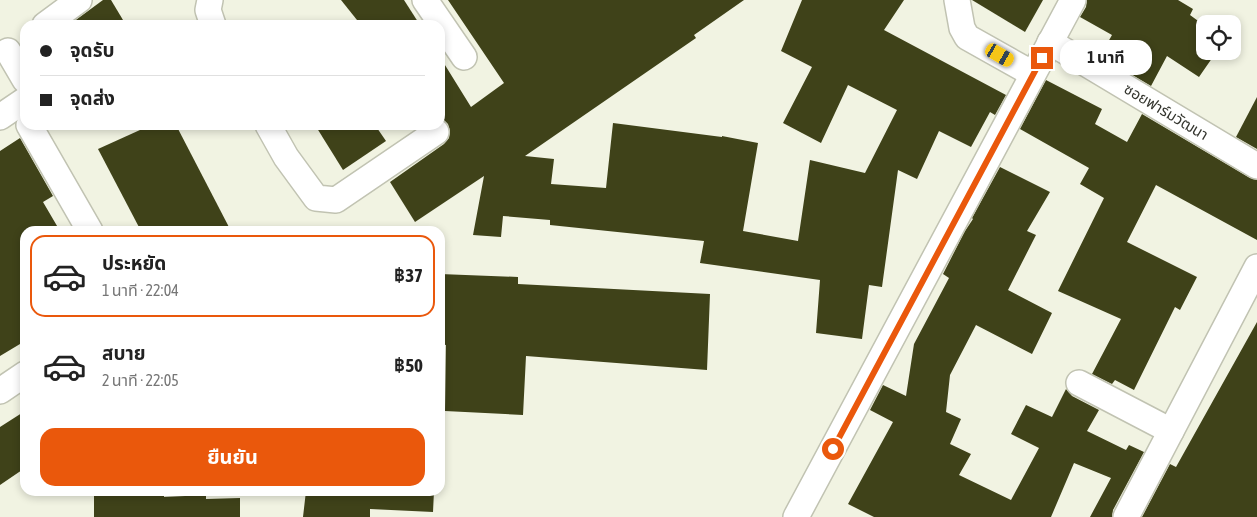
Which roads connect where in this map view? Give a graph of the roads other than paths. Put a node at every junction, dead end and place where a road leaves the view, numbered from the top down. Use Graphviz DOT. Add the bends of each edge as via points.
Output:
graph roads {
  1 [pos="79,0"];
  2 [pos="210,0"];
  3 [pos="425,0"];
  4 [pos="957,0"];
  5 [pos="1073,0"];
  6 [pos="52,20"];
  7 [pos="212,20"];
  8 [pos="439,20"];
  9 [pos="445,29"];
  10 [pos="1050,42"];
  11 [pos="11,49"];
  12 [pos="464,57"];
  13 [pos="20,69"];
  14 [pos="1033,74"];
  15 [pos="29,130"];
  16 [pos="271,130"];
  17 [pos="436,132"];
  18 [pos="1257,166"];
  19 [pos="87,226"];
  20 [pos="1257,267"];
  21 [pos="20,377"];
  22 [pos="1079,383"];
  23 [pos="0,391"];
  24 [pos="1171,431"];
  25 [pos="796,517"];
  26 [pos="1126,517"];
  1 -- 6 [label="street"];
  2 -- 7 [label="street" via="208,10"];
  3 -- 8 [label="street"];
  4 -- 14 [label="street" via="962,28 967,36"];
  5 -- 10 [label="street"];
  9 -- 12 [label="street"];
  10 -- 14 [label="street"];
  10 -- 18 [label="street, ซอยฟาร์มวัฒนา"];
  11 -- 13 [label="street"];
  14 -- 25 [label="street"];
  15 -- 19 [label="street"];
  16 -- 17 [label="street" via="316,198 336,200"];
  20 -- 24 [label="street"];
  21 -- 23 [label="street"];
  22 -- 24 [label="street"];
  24 -- 26 [label="street"];
}
